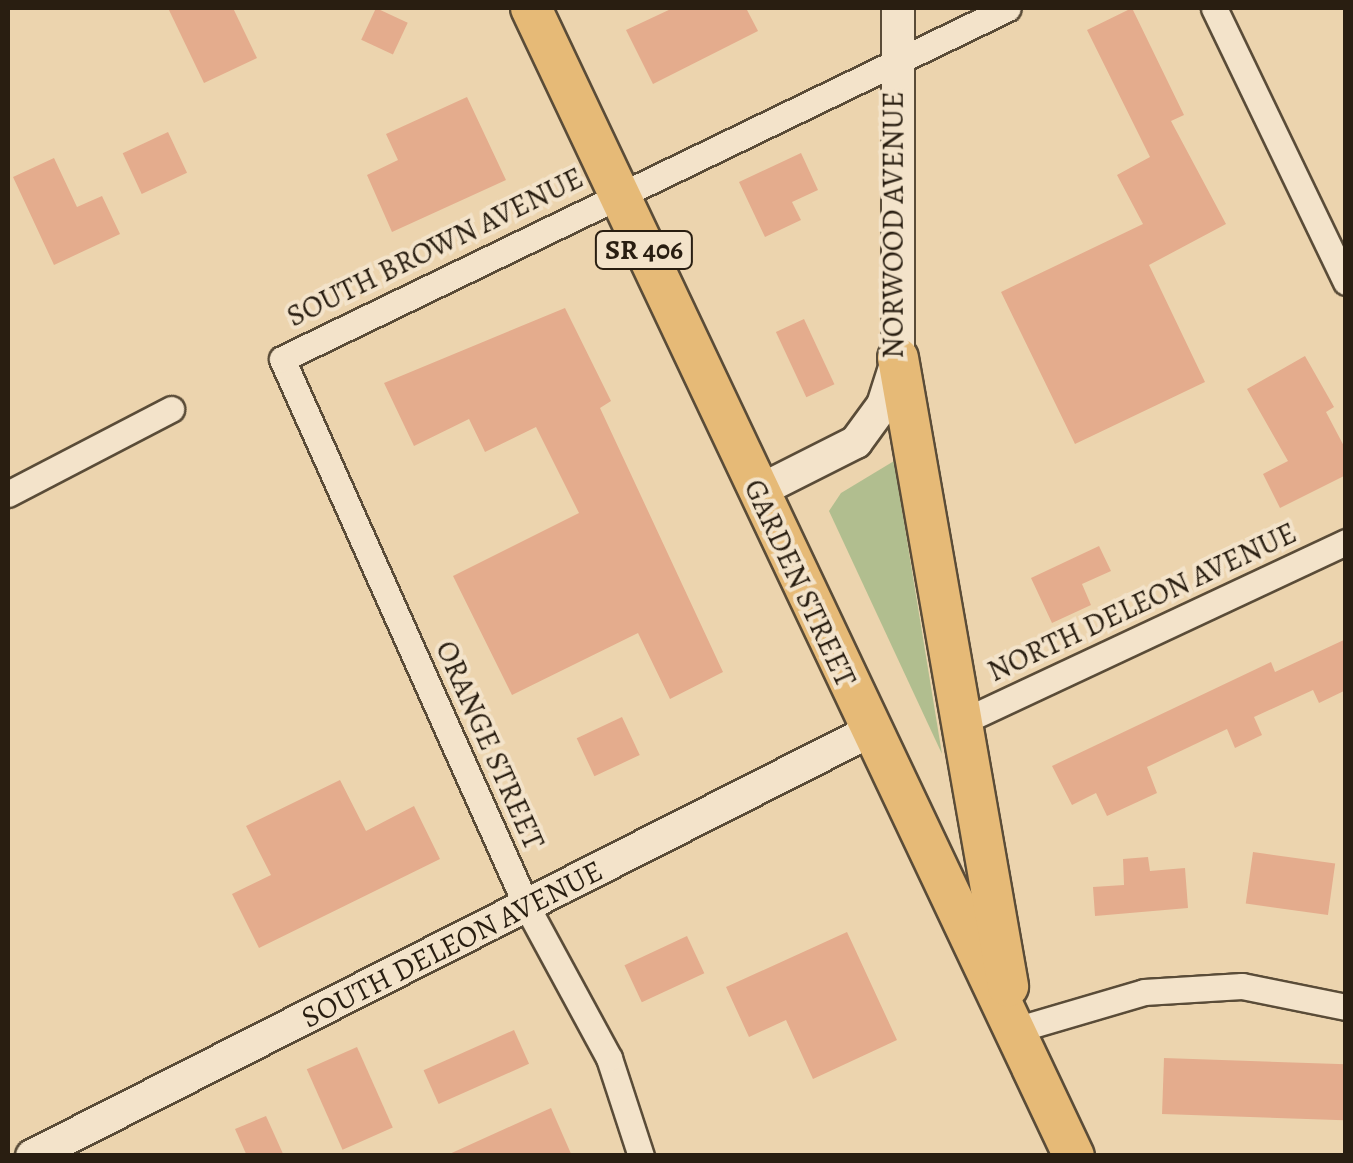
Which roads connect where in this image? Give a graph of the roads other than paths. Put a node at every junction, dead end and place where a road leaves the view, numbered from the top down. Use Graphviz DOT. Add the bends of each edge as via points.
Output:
graph roads {
  1 [pos="531,8"];
  2 [pos="898,8"];
  3 [pos="1008,8"];
  4 [pos="1214,8"];
  5 [pos="894,59"];
  6 [pos="618,192"];
  7 [pos="1346,282"];
  8 [pos="898,358"];
  9 [pos="282,360"];
  10 [pos="170,409"];
  11 [pos="758,492"];
  12 [pos="8,494"];
  13 [pos="1346,542"];
  14 [pos="966,720"];
  15 [pos="870,730"];
  16 [pos="528,907"];
  17 [pos="1346,1007"];
  18 [pos="1015,1030"];
  19 [pos="32,1156"];
  20 [pos="640,1156"];
  21 [pos="1074,1156"];
  1 -- 6 [label="main road, GARDEN STREET / SR 406"];
  2 -- 5 [label="street, NORWOOD AVENUE"];
  3 -- 5 [label="street, SOUTH BROWN AVENUE"];
  4 -- 7 [label="street"];
  5 -- 6 [label="street, SOUTH BROWN AVENUE"];
  5 -- 8 [label="street, NORWOOD AVENUE"];
  6 -- 9 [label="street, SOUTH BROWN AVENUE"];
  6 -- 11 [label="main road, GARDEN STREET / SR 406"];
  8 -- 11 [label="street, NORWOOD AVENUE" via="856,442"];
  8 -- 14 [label="main road"];
  9 -- 16 [label="street, ORANGE STREET"];
  10 -- 12 [label="street"];
  11 -- 15 [label="main road, GARDEN STREET / SR 406"];
  13 -- 14 [label="street, NORTH DELEON AVENUE"];
  14 -- 18 [label="main road"];
  15 -- 16 [label="street, SOUTH DELEON AVENUE"];
  15 -- 18 [label="main road, GARDEN STREET / SR 406"];
  16 -- 19 [label="street, SOUTH DELEON AVENUE"];
  16 -- 20 [label="street, ORANGE STREET" via="609,1058"];
  17 -- 18 [label="street" via="1242,986 1163,990"];
  18 -- 21 [label="main road, GARDEN STREET / SR 406"];
}
